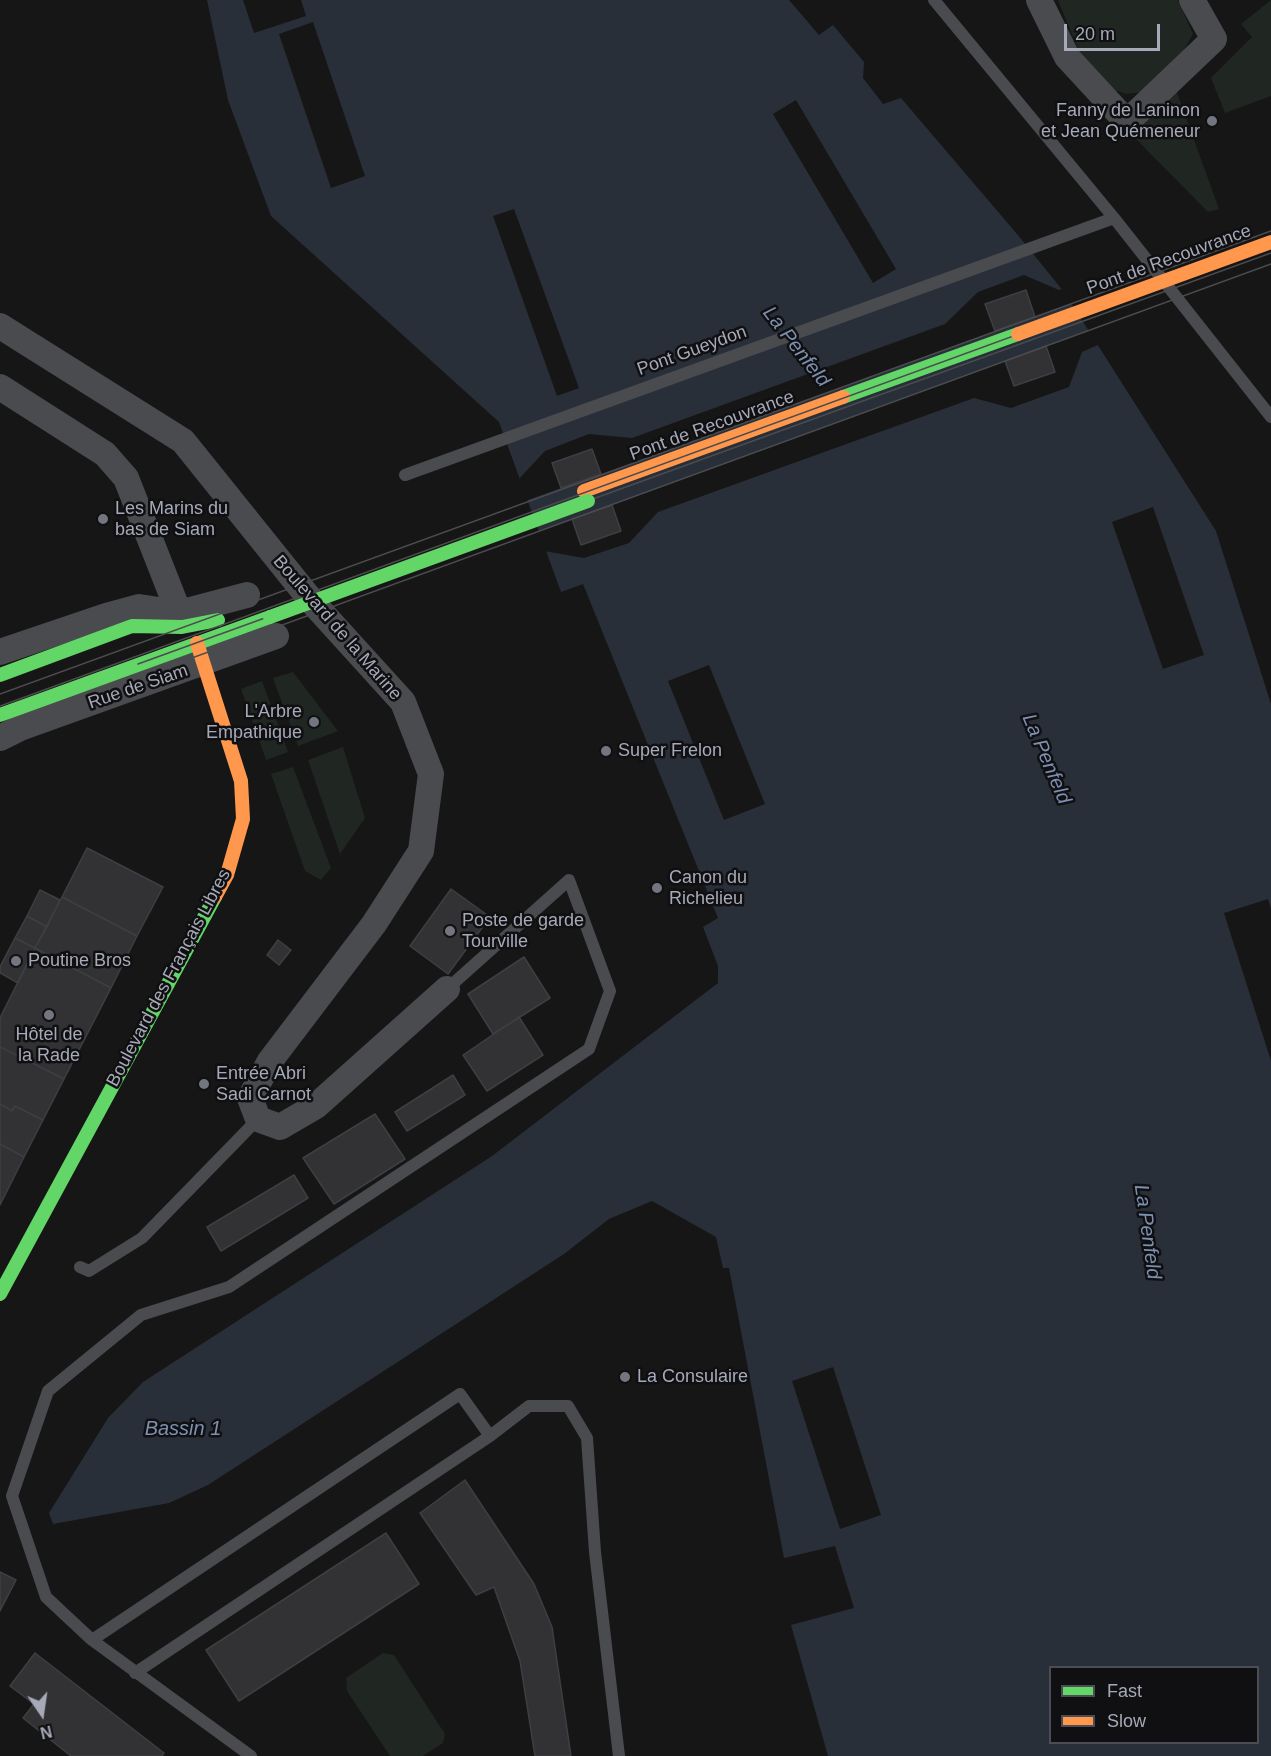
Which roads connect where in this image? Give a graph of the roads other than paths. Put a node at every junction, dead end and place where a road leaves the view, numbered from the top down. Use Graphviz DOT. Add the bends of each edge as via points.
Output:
graph roads {
  1 [pos="934,0"];
  2 [pos="1039,0"];
  3 [pos="1192,0"];
  4 [pos="1114,218"];
  5 [pos="1271,242"];
  6 [pos="1271,253"];
  7 [pos="0,326"];
  8 [pos="0,387"];
  9 [pos="1271,417"];
  10 [pos="405,475"];
  11 [pos="179,613"];
  12 [pos="265,613"];
  13 [pos="0,652"];
  14 [pos="200,654"];
  15 [pos="0,675"];
  16 [pos="0,715"];
  17 [pos="0,738"];
  18 [pos="447,989"];
  19 [pos="258,1119"];
  20 [pos="80,1267"];
  21 [pos="0,1294"];
  22 [pos="490,1436"];
  23 [pos="92,1640"];
  24 [pos="135,1673"];
  25 [pos="251,1756"];
  26 [pos="619,1756"];
  1 -- 4 [label="lane"];
  2 -- 3 [label="street" via="1067,57 1127,122 1214,39"];
  4 -- 9 [label="lane"];
  4 -- 10 [label="lane, Pont Gueydon"];
  5 -- 12 [label="main road, Pont de Recouvrance, bridge"];
  6 -- 12 [label="main road, Pont de Recouvrance, bridge"];
  7 -- 19 [label="street, Boulevard de la Marine" via="183,441 315,604 403,702 431,774 421,851 374,924 270,1061 250,1098"];
  8 -- 11 [label="street" via="105,454 126,478"];
  11 -- 12 [label="street"];
  11 -- 13 [label="street" via="139,607"];
  12 -- 14 [label="street, Rue de Siam"];
  12 -- 15 [label="main road" via="182,627 132,626"];
  14 -- 16 [label="main road, Rue de Siam"];
  14 -- 17 [label="street, Rue de Siam"];
  14 -- 21 [label="main road, Boulevard des Français Libres" via="241,781 243,819 227,875"];
  18 -- 19 [label="street" via="316,1106 280,1128"];
  18 -- 23 [label="lane" via="569,880 610,991 589,1049 229,1287 141,1315 48,1391 12,1496 45,1597"];
  19 -- 20 [label="lane" via="142,1238 90,1271"];
  22 -- 23 [label="lane" via="460,1394"];
  22 -- 24 [label="lane"];
  22 -- 26 [label="lane" via="529,1406 568,1407 587,1438 595,1552"];
  23 -- 24 [label="lane"];
  24 -- 25 [label="lane"];
}
